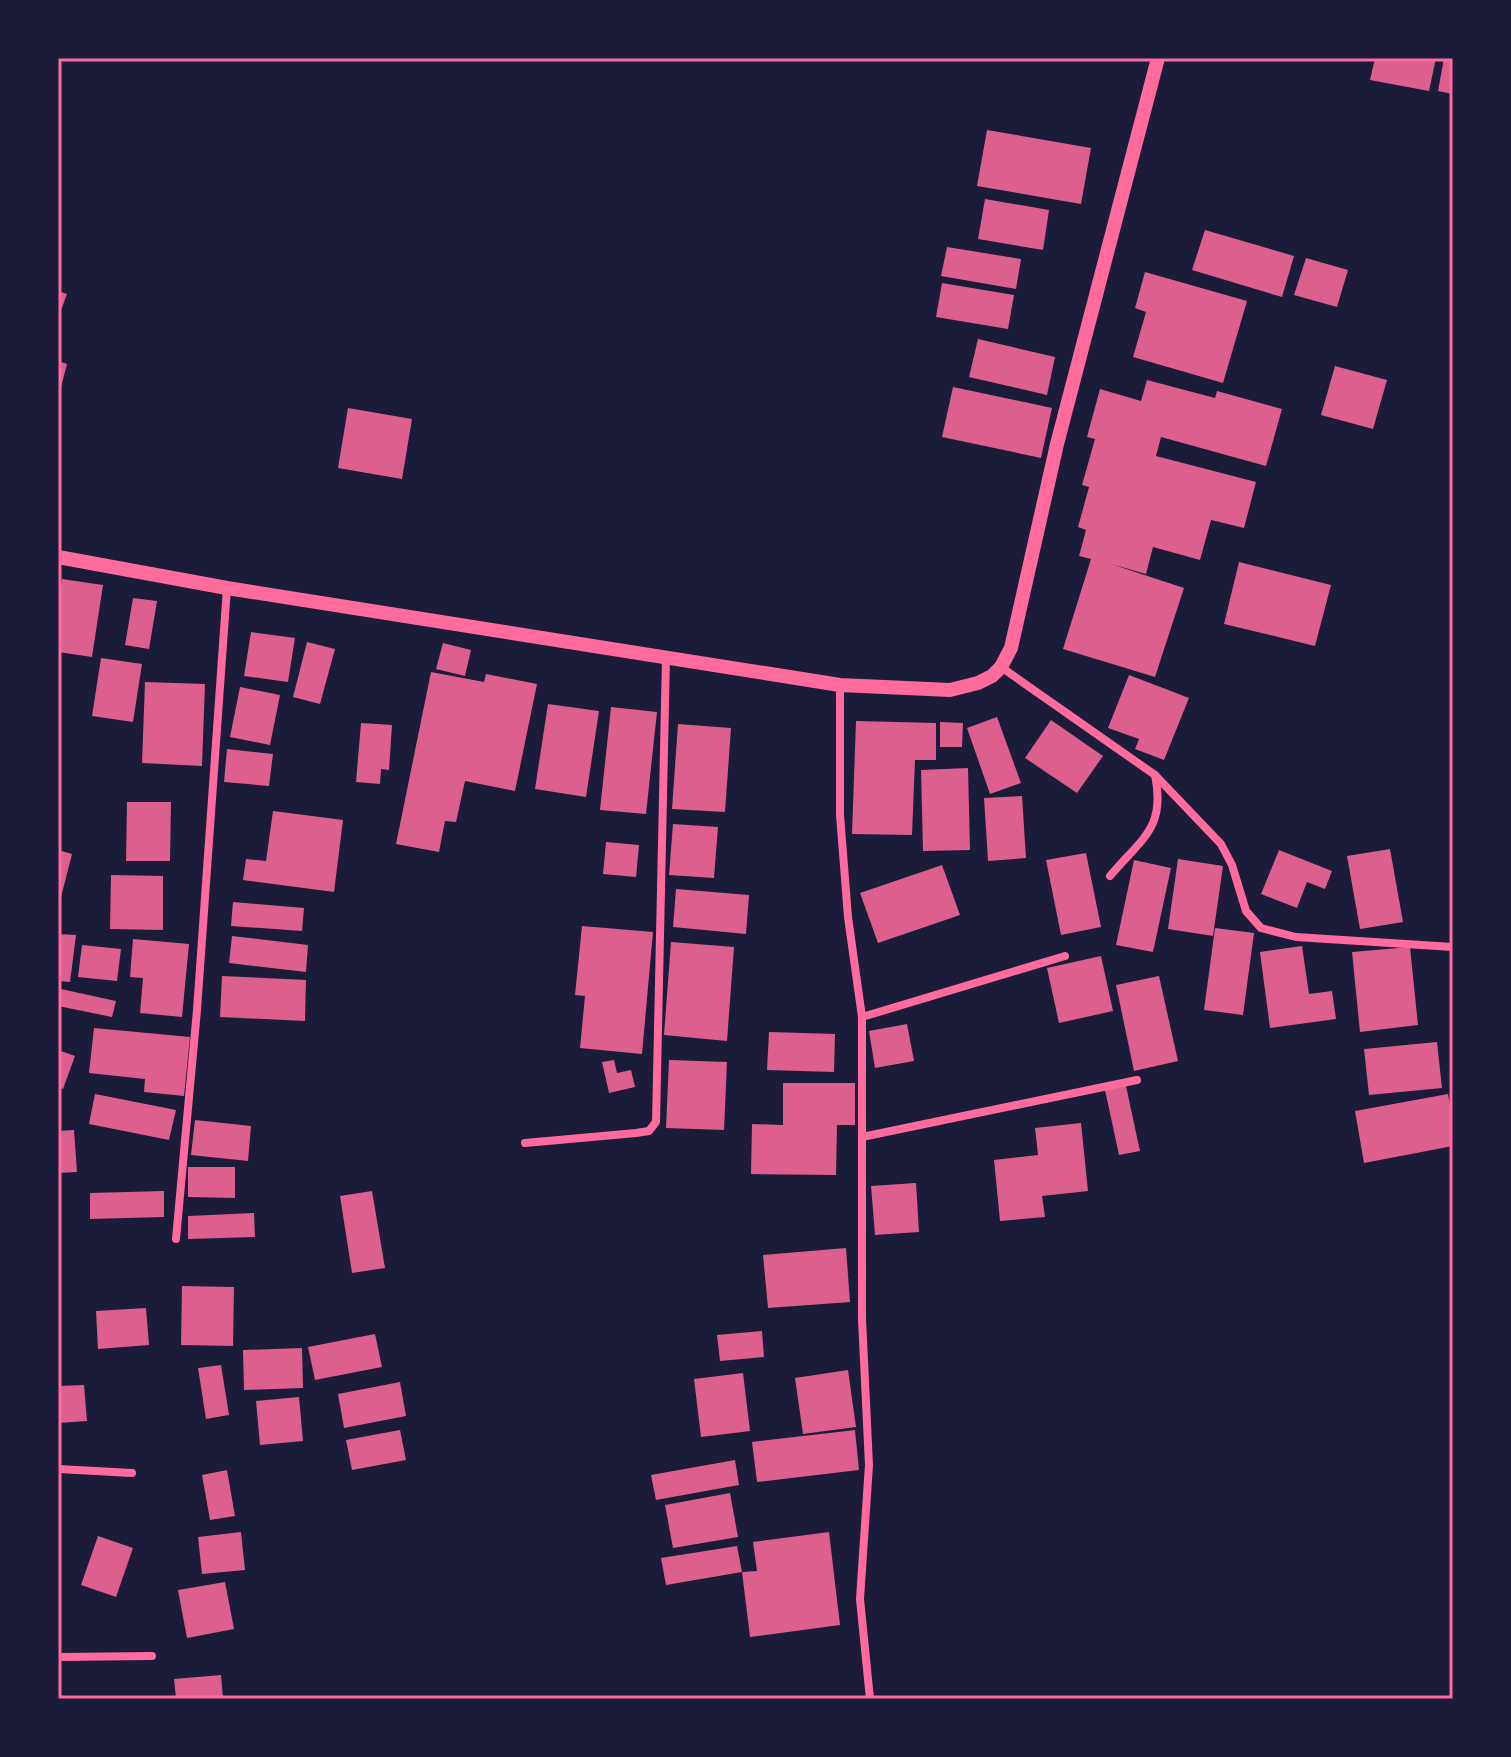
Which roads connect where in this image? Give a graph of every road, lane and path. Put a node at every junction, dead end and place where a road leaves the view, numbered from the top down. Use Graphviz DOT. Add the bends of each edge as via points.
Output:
graph roads {
  1 [pos="1158,58"];
  2 [pos="58,557"];
  3 [pos="227,588"];
  4 [pos="666,657"];
  5 [pos="1001,667"];
  6 [pos="840,685"];
  7 [pos="1155,775"];
  8 [pos="1110,876"];
  9 [pos="1453,947"];
  10 [pos="1065,956"];
  11 [pos="862,1017"];
  12 [pos="1137,1080"];
  13 [pos="862,1137"];
  14 [pos="525,1143"];
  15 [pos="176,1239"];
  16 [pos="58,1469"];
  17 [pos="132,1473"];
  18 [pos="152,1656"];
  19 [pos="58,1657"];
  20 [pos="870,1699"];
  1 -- 5 [label="street" via="1057,444 1011,648"];
  2 -- 3 [label="street"];
  3 -- 4 [label="street"];
  3 -- 15 [label="street"];
  4 -- 6 [label="street"];
  4 -- 14 [label="street" via="656,1122 649,1131"];
  5 -- 6 [label="street" via="978,683 950,690"];
  5 -- 7 [label="street"];
  6 -- 11 [label="street" via="840,815"];
  7 -- 8 [label="street" via="1155,822"];
  7 -- 9 [label="street" via="1221,844 1246,911 1261,928 1296,937"];
  10 -- 11 [label="street"];
  11 -- 13 [label="street"];
  12 -- 13 [label="street"];
  13 -- 20 [label="street" via="869,1465 860,1599"];
  16 -- 17 [label="street"];
  18 -- 19 [label="street"];
}
